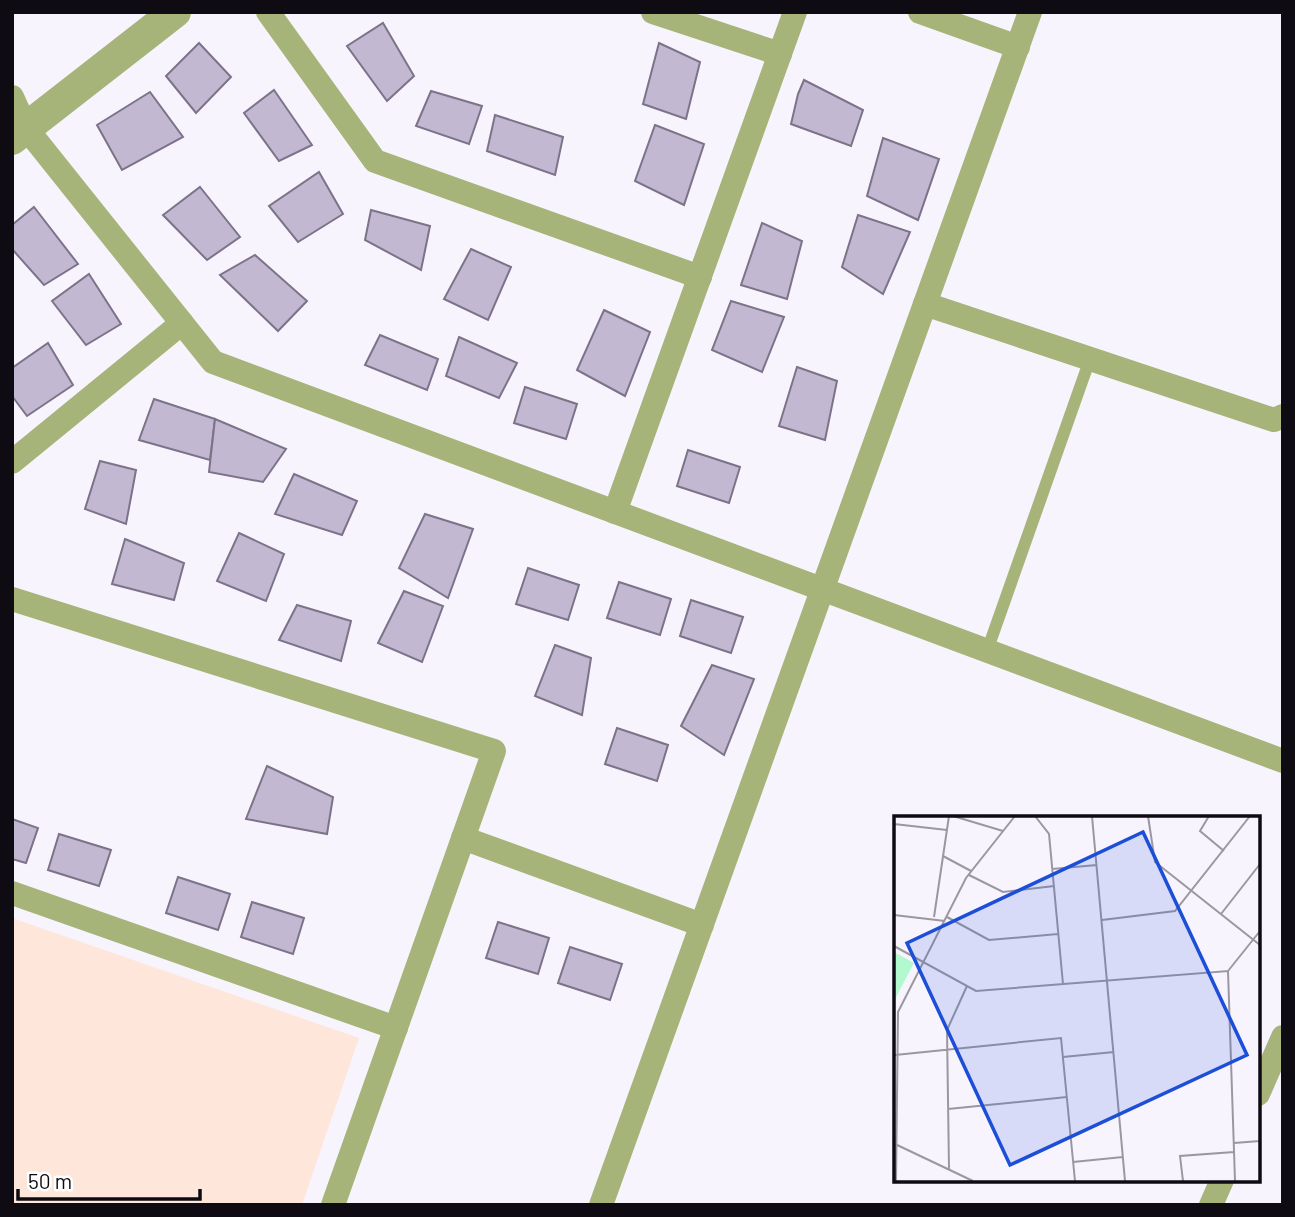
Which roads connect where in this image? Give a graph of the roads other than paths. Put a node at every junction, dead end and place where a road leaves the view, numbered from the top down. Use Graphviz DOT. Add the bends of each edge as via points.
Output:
graph roads {
  1 [pos="175,12"];
  2 [pos="268,12"];
  3 [pos="653,12"];
  4 [pos="795,12"];
  5 [pos="920,12"];
  6 [pos="1030,12"];
  7 [pos="1017,47"];
  8 [pos="780,54"];
  9 [pos="12,97"];
  10 [pos="19,134"];
  11 [pos="700,277"];
  12 [pos="925,304"];
  13 [pos="182,323"];
  14 [pos="1090,359"];
  15 [pos="1283,416"];
  16 [pos="12,462"];
  17 [pos="615,512"];
  18 [pos="823,590"];
  19 [pos="12,599"];
  20 [pos="987,651"];
  21 [pos="1283,761"];
  22 [pos="463,838"];
  23 [pos="12,893"];
  24 [pos="702,925"];
  25 [pos="396,1028"];
  26 [pos="1283,1037"];
  27 [pos="1260,1089"];
  28 [pos="1221,1182"];
  29 [pos="333,1205"];
  30 [pos="601,1205"];
  31 [pos="1211,1205"];
  1 -- 10 [label="street"];
  2 -- 11 [label="street" via="375,161"];
  3 -- 8 [label="street"];
  4 -- 8 [label="street"];
  5 -- 7 [label="street"];
  6 -- 7 [label="street"];
  7 -- 12 [label="street"];
  8 -- 11 [label="street"];
  9 -- 10 [label="street"];
  10 -- 13 [label="street"];
  11 -- 17 [label="street"];
  12 -- 14 [label="street"];
  12 -- 18 [label="street"];
  13 -- 16 [label="street"];
  13 -- 17 [label="street" via="213,362"];
  14 -- 15 [label="street" via="1274,420"];
  14 -- 20 [label="lane"];
  17 -- 18 [label="street"];
  18 -- 20 [label="street"];
  18 -- 24 [label="street"];
  19 -- 22 [label="street" via="494,751"];
  20 -- 21 [label="street"];
  22 -- 24 [label="street"];
  22 -- 25 [label="street"];
  23 -- 25 [label="street"];
  24 -- 30 [label="street"];
  25 -- 29 [label="street"];
  26 -- 27 [label="street"];
  28 -- 31 [label="street"];
}
